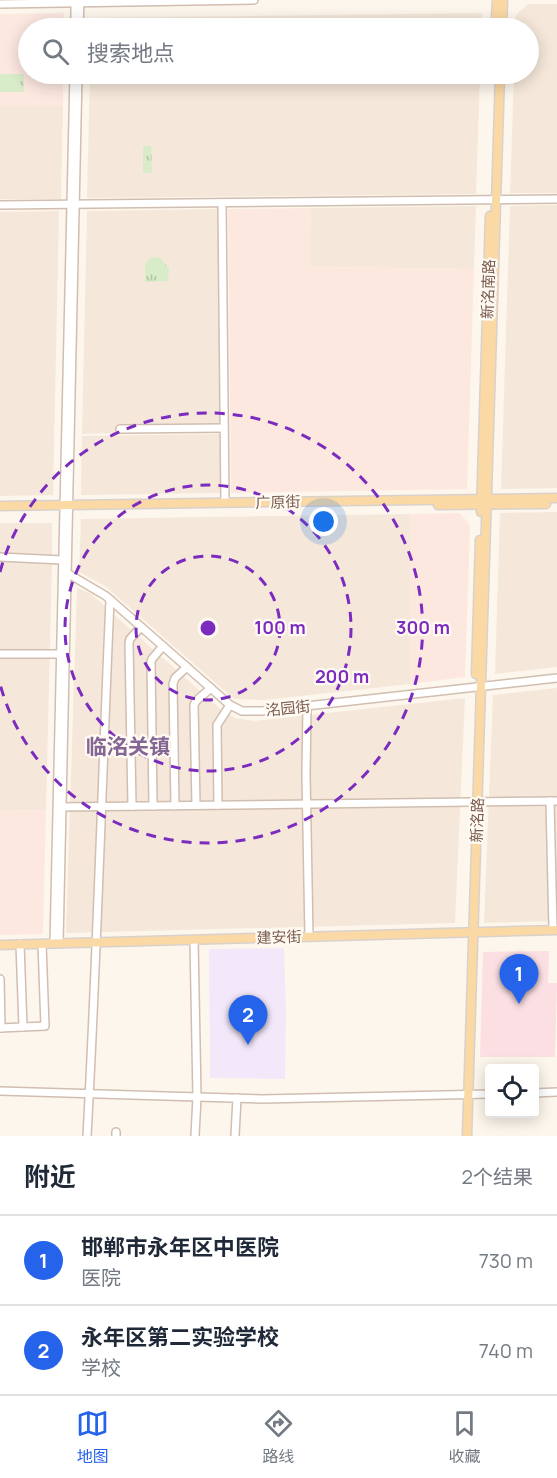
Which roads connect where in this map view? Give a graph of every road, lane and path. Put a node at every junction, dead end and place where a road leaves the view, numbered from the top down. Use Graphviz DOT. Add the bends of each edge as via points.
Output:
graph roads {
  1 [pos="254,0"];
  2 [pos="497,0"];
  3 [pos="503,0"];
  4 [pos="77,2"];
  5 [pos="0,4"];
  6 [pos="76,18"];
  7 [pos="79,18"];
  8 [pos="496,18"];
  9 [pos="502,18"];
  10 [pos="74,84"];
  11 [pos="78,84"];
  12 [pos="495,84"];
  13 [pos="500,84"];
  14 [pos="494,199"];
  15 [pos="557,199"];
  16 [pos="222,203"];
  17 [pos="73,204"];
  18 [pos="0,205"];
  19 [pos="224,428"];
  20 [pos="120,429"];
  21 [pos="557,498"];
  22 [pos="484,502"];
  23 [pos="225,503"];
  24 [pos="557,504"];
  25 [pos="0,506"];
  26 [pos="66,508"];
  27 [pos="0,511"];
  28 [pos="0,557"];
  29 [pos="62,560"];
  30 [pos="67,573"];
  31 [pos="110,600"];
  32 [pos="141,627"];
  33 [pos="163,646"];
  34 [pos="0,654"];
  35 [pos="60,654"];
  36 [pos="186,667"];
  37 [pos="557,678"];
  38 [pos="479,687"];
  39 [pos="211,688"];
  40 [pos="230,705"];
  41 [pos="307,706"];
  42 [pos="554,801"];
  43 [pos="475,802"];
  44 [pos="307,804"];
  45 [pos="196,805"];
  46 [pos="218,805"];
  47 [pos="132,806"];
  48 [pos="153,806"];
  49 [pos="175,806"];
  50 [pos="59,807"];
  51 [pos="100,807"];
  52 [pos="555,930"];
  53 [pos="471,932"];
  54 [pos="309,937"];
  55 [pos="194,940"];
  56 [pos="97,942"];
  57 [pos="56,943"];
  58 [pos="20,944"];
  59 [pos="42,944"];
  60 [pos="0,945"];
  61 [pos="0,979"];
  62 [pos="23,1027"];
  63 [pos="1,1028"];
  64 [pos="0,1092"];
  65 [pos="557,1092"];
  66 [pos="539,1093"];
  67 [pos="89,1094"];
  68 [pos="485,1094"];
  69 [pos="465,1095"];
  70 [pos="197,1097"];
  71 [pos="237,1098"];
  72 [pos="87,1136"];
  73 [pos="195,1136"];
  74 [pos="235,1136"];
  75 [pos="461,1136"];
  76 [pos="467,1136"];
  1 -- 4 [label="street"];
  2 -- 8 [label="main road"];
  3 -- 9 [label="main road"];
  4 -- 5 [label="street"];
  4 -- 6 [label="street"];
  4 -- 7 [label="street"];
  10 -- 17 [label="street"];
  11 -- 17 [label="street"];
  12 -- 14 [label="main road, 新洺南路"];
  13 -- 14 [label="main road, 新洺南路"];
  14 -- 15 [label="street"];
  14 -- 16 [label="street"];
  14 -- 22 [label="main road, 新洺南路"];
  16 -- 17 [label="street"];
  16 -- 19 [label="street"];
  17 -- 18 [label="street"];
  17 -- 26 [label="street"];
  19 -- 20 [label="street"];
  19 -- 23 [label="street"];
  21 -- 22 [label="main road, 广原街"];
  22 -- 23 [label="main road, 广原街"];
  22 -- 24 [label="main road, 广原街"];
  22 -- 26 [label="main road, 广原街"];
  22 -- 38 [label="main road, 新洺路"];
  23 -- 26 [label="main road, 广原街"];
  25 -- 26 [label="main road, 广原街"];
  26 -- 27 [label="main road, 广原街"];
  26 -- 29 [label="street"];
  26 -- 30 [label="street"];
  28 -- 29 [label="street"];
  29 -- 35 [label="street"];
  30 -- 31 [label="street, 洺园街"];
  30 -- 50 [label="street"];
  31 -- 32 [label="street, 洺园街"];
  31 -- 51 [label="street"];
  32 -- 33 [label="street, 洺园街"];
  32 -- 47 [label="street" via="129,643"];
  33 -- 36 [label="street, 洺园街"];
  33 -- 48 [label="street" via="151,661"];
  34 -- 35 [label="street"];
  35 -- 50 [label="street"];
  36 -- 39 [label="street, 洺园街"];
  36 -- 49 [label="street" via="173,684"];
  37 -- 38 [label="street, 洺园街"];
  38 -- 41 [label="street, 洺园街"];
  38 -- 43 [label="main road, 新洺路"];
  39 -- 40 [label="street, 洺园街"];
  39 -- 45 [label="street" via="194,705"];
  40 -- 41 [label="street, 洺园街" via="250,712"];
  40 -- 46 [label="street" via="217,725"];
  41 -- 44 [label="street"];
  42 -- 43 [label="street"];
  42 -- 52 [label="street"];
  43 -- 44 [label="street"];
  43 -- 53 [label="main road, 新洺路"];
  44 -- 46 [label="street"];
  44 -- 54 [label="street"];
  45 -- 46 [label="street"];
  45 -- 49 [label="street"];
  47 -- 48 [label="street"];
  47 -- 51 [label="street"];
  48 -- 49 [label="street"];
  50 -- 51 [label="street"];
  50 -- 57 [label="street"];
  51 -- 56 [label="street"];
  52 -- 53 [label="main road, 建安街"];
  53 -- 54 [label="main road, 建安街"];
  53 -- 69 [label="main road, 新洺路"];
  54 -- 55 [label="main road, 建安街"];
  55 -- 56 [label="main road, 建安街"];
  55 -- 70 [label="street"];
  56 -- 57 [label="main road, 建安街"];
  56 -- 67 [label="street"];
  57 -- 59 [label="main road, 建安街"];
  58 -- 59 [label="main road, 建安街"];
  58 -- 60 [label="main road, 建安街"];
  58 -- 62 [label="street"];
  59 -- 62 [label="street" via="45,1026"];
  61 -- 63 [label="street"];
  62 -- 63 [label="street"];
  64 -- 67 [label="street"];
  65 -- 66 [label="street"];
  67 -- 70 [label="street"];
  67 -- 72 [label="street"];
  68 -- 69 [label="street"];
  69 -- 71 [label="street"];
  69 -- 75 [label="main road, 新洺路"];
  69 -- 76 [label="main road, 新洺路"];
  70 -- 71 [label="street"];
  70 -- 73 [label="street"];
  71 -- 74 [label="street"];
}
